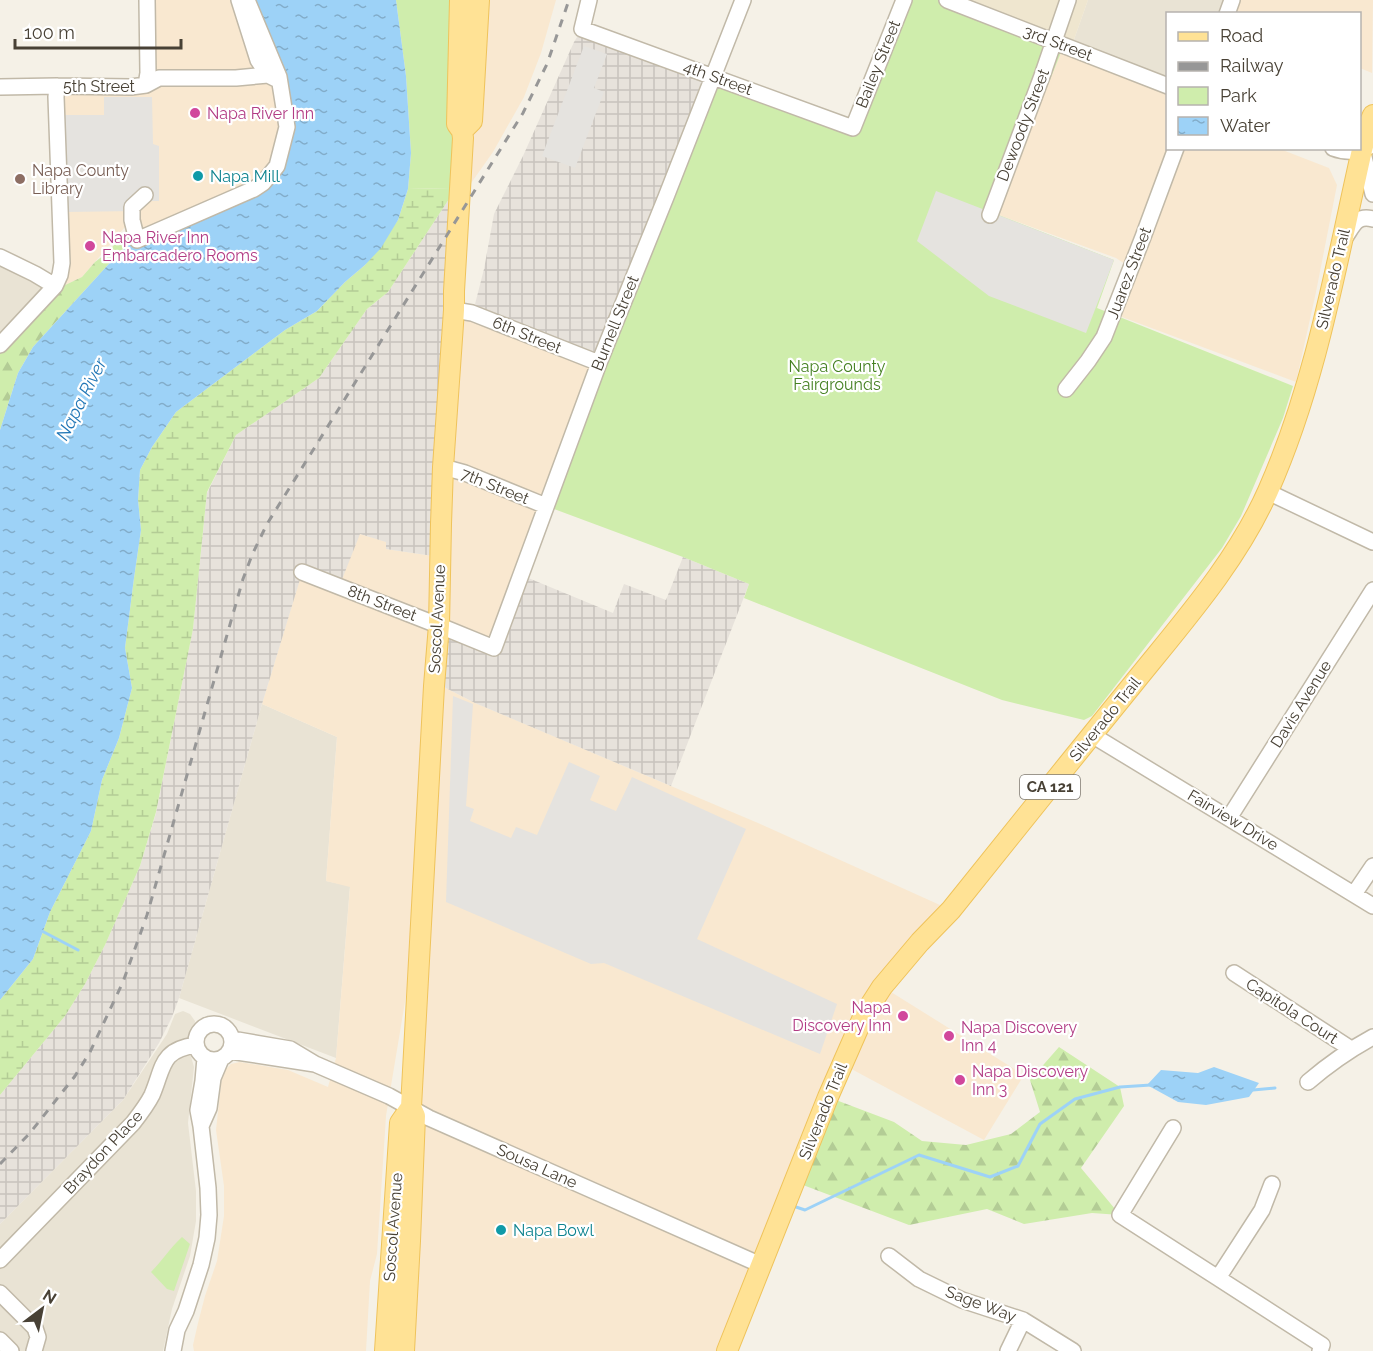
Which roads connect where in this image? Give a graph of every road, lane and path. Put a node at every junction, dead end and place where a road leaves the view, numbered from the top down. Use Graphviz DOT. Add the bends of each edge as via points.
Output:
graph roads {
  1 [pos="147,0"];
  2 [pos="239,0"];
  3 [pos="247,0"];
  4 [pos="460,0"];
  5 [pos="479,0"];
  6 [pos="589,0"];
  7 [pos="743,0"];
  8 [pos="904,0"];
  9 [pos="947,0"];
  10 [pos="1068,0"];
  11 [pos="1053,40"];
  12 [pos="273,76"];
  13 [pos="714,77"];
  14 [pos="146,85"];
  15 [pos="57,86"];
  16 [pos="1166,86"];
  17 [pos="0,87"];
  18 [pos="1373,115"];
  19 [pos="853,128"];
  20 [pos="462,131"];
  21 [pos="1368,147"];
  22 [pos="1175,150"];
  23 [pos="1338,150"];
  24 [pos="1353,150"];
  25 [pos="1373,194"];
  26 [pos="145,195"];
  27 [pos="990,215"];
  28 [pos="1373,219"];
  29 [pos="1341,244"];
  30 [pos="0,257"];
  31 [pos="55,286"];
  32 [pos="454,310"];
  33 [pos="0,345"];
  34 [pos="599,363"];
  35 [pos="1065,389"];
  36 [pos="443,467"];
  37 [pos="1268,492"];
  38 [pos="546,506"];
  39 [pos="1373,542"];
  40 [pos="302,572"];
  41 [pos="1373,590"];
  42 [pos="439,626"];
  43 [pos="494,648"];
  44 [pos="1092,735"];
  45 [pos="1229,818"];
  46 [pos="1373,866"];
  47 [pos="1354,894"];
  48 [pos="1373,906"];
  49 [pos="1234,973"];
  50 [pos="1373,1037"];
  51 [pos="196,1045"];
  52 [pos="227,1049"];
  53 [pos="1351,1049"];
  54 [pos="205,1058"];
  55 [pos="1308,1082"];
  56 [pos="411,1107"];
  57 [pos="201,1126"];
  58 [pos="1173,1128"];
  59 [pos="1272,1184"];
  60 [pos="890,1256"];
  61 [pos="0,1260"];
  62 [pos="761,1266"];
  63 [pos="1218,1278"];
  64 [pos="0,1293"];
  65 [pos="186,1311"];
  66 [pos="1023,1320"];
  67 [pos="0,1340"];
  68 [pos="11,1351"];
  69 [pos="34,1351"];
  70 [pos="173,1351"];
  71 [pos="184,1351"];
  72 [pos="385,1351"];
  73 [pos="405,1351"];
  74 [pos="727,1351"];
  75 [pos="1008,1351"];
  76 [pos="1073,1351"];
  77 [pos="1320,1351"];
  1 -- 14 [label="street"];
  2 -- 12 [label="street" via="258,60"];
  3 -- 12 [label="street"];
  4 -- 20 [label="main road, Soscol Avenue" via="457,124"];
  5 -- 20 [label="main road, Soscol Avenue" via="472,121"];
  6 -- 13 [label="street, 4th Street" via="582,29"];
  7 -- 13 [label="street, Burnell Street"];
  8 -- 19 [label="street, Bailey Street"];
  9 -- 11 [label="street, 3rd Street"];
  10 -- 11 [label="street, Dewoody Street"];
  11 -- 16 [label="street, 3rd Street"];
  11 -- 27 [label="street, Dewoody Street"];
  12 -- 14 [label="street, 5th Street" via="159,78"];
  12 -- 26 [label="street" via="287,127 277,166 263,183 137,240 132,207"];
  13 -- 19 [label="street, 4th Street"];
  13 -- 34 [label="street, Burnell Street"];
  14 -- 15 [label="street, 5th Street"];
  15 -- 17 [label="street, 5th Street"];
  15 -- 31 [label="street" via="62,263"];
  18 -- 21 [label="main road, Silverado Trail / CA 121"];
  20 -- 32 [label="main road, Soscol Avenue"];
  21 -- 25 [label="street"];
  21 -- 29 [label="main road, Silverado Trail / CA 121"];
  22 -- 35 [label="street, Juarez Street" via="1104,337"];
  23 -- 24 [label="street"];
  28 -- 29 [label="street" via="1358,220"];
  29 -- 37 [label="main road, Silverado Trail / CA 121" via="1296,421"];
  30 -- 31 [label="street"];
  31 -- 33 [label="street"];
  32 -- 34 [label="street, 6th Street" via="472,313"];
  32 -- 36 [label="main road, Soscol Avenue"];
  34 -- 38 [label="street, Burnell Street"];
  36 -- 38 [label="street, 7th Street"];
  36 -- 42 [label="main road, Soscol Avenue"];
  37 -- 39 [label="street"];
  37 -- 44 [label="main road, Silverado Trail / CA 121" via="1233,556"];
  38 -- 43 [label="street, Burnell Street"];
  40 -- 42 [label="street, 8th Street"];
  41 -- 45 [label="street, Davis Avenue"];
  42 -- 43 [label="street, 8th Street"];
  42 -- 56 [label="main road, Soscol Avenue"];
  44 -- 45 [label="street, Fairview Drive"];
  44 -- 62 [label="main road, Silverado Trail / CA 121" via="951,910 872,1000 837,1075"];
  45 -- 47 [label="street, Fairview Drive"];
  46 -- 47 [label="street"];
  47 -- 48 [label="street, Fairview Drive"];
  49 -- 53 [label="street, Capitola Court"];
  50 -- 53 [label="street"];
  51 -- 52 [label="street" via="200,1030 212,1024 227,1029"];
  51 -- 54 [label="street"];
  51 -- 61 [label="street, Braydon Place" via="170,1054 149,1100 133,1123"];
  52 -- 54 [label="street" via="213,1060"];
  52 -- 56 [label="street, Sousa Lane" via="315,1064"];
  52 -- 57 [label="street" via="213,1078 209,1108"];
  53 -- 55 [label="street"];
  54 -- 57 [label="street" via="198,1110"];
  56 -- 62 [label="street, Sousa Lane"];
  56 -- 72 [label="main road, Soscol Avenue" via="400,1123"];
  56 -- 73 [label="main road, Soscol Avenue" via="415,1116"];
  57 -- 65 [label="street" via="209,1215 201,1266"];
  58 -- 63 [label="street" via="1120,1215"];
  59 -- 63 [label="street" via="1263,1210"];
  60 -- 66 [label="street, Sage Way" via="919,1279 962,1300"];
  62 -- 74 [label="main road, Silverado Trail / CA 121"];
  63 -- 77 [label="street" via="1322,1345"];
  64 -- 69 [label="street" via="35,1328 38,1337"];
  65 -- 70 [label="street"];
  65 -- 71 [label="street"];
  66 -- 75 [label="street"];
  66 -- 76 [label="street, Sage Way"];
  67 -- 68 [label="street"];
}
